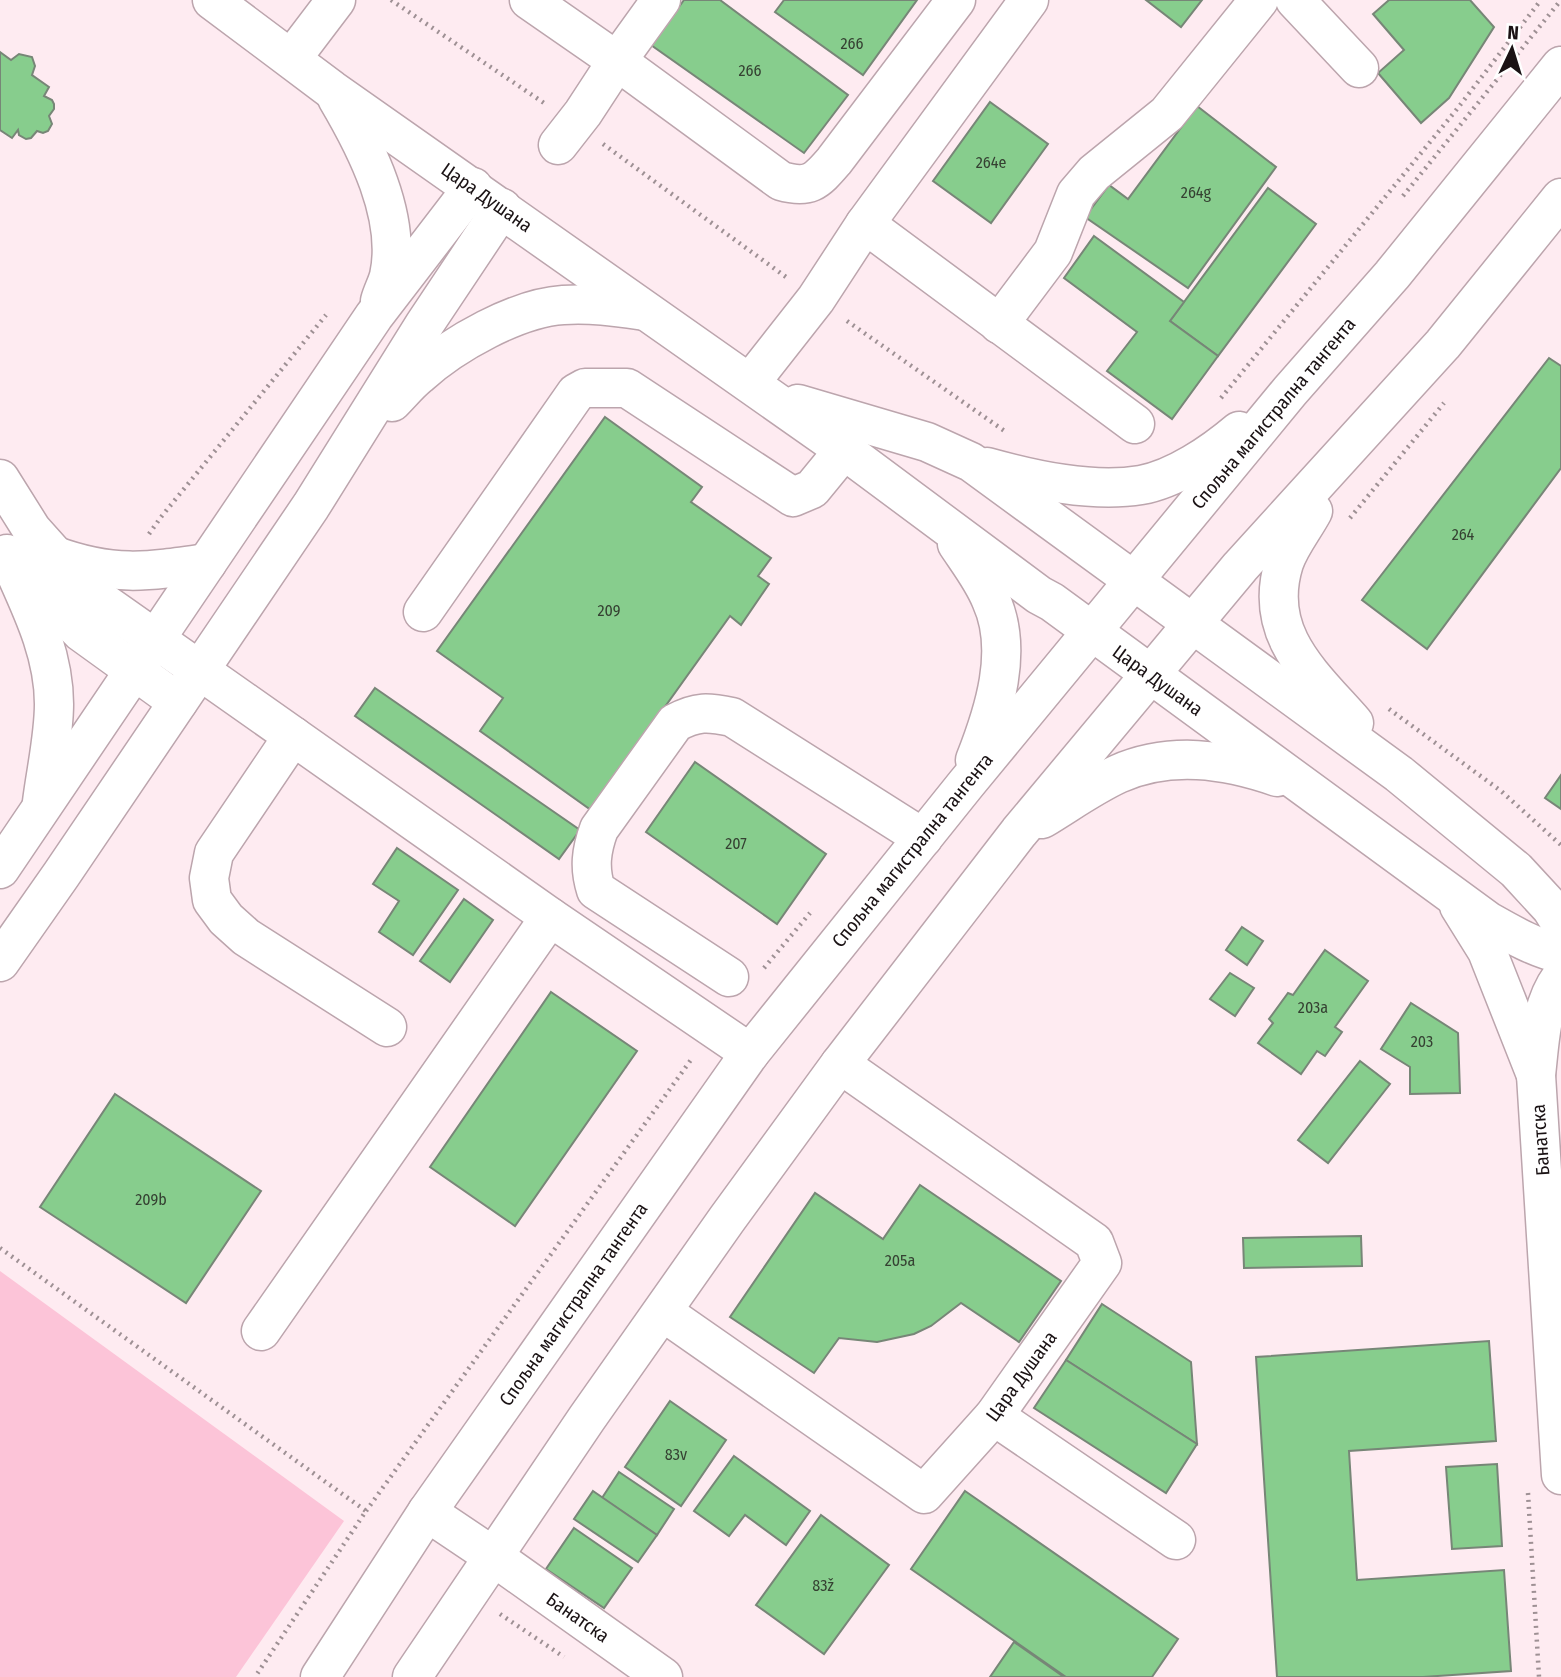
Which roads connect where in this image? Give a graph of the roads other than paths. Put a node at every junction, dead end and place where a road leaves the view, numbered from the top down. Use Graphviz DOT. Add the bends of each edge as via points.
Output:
graph roads {
  1 [pos="212,0"];
  2 [pos="336,0"];
  3 [pos="529,0"];
  4 [pos="661,0"];
  5 [pos="956,0"];
  6 [pos="1029,0"];
  7 [pos="1259,0"];
  8 [pos="1295,0"];
  9 [pos="292,58"];
  10 [pos="617,61"];
  11 [pos="1561,66"];
  12 [pos="1359,68"];
  13 [pos="332,90"];
  14 [pos="566,134"];
  15 [pos="487,197"];
  16 [pos="1561,198"];
  17 [pos="865,224"];
  18 [pos="649,311"];
  19 [pos="374,316"];
  20 [pos="999,324"];
  21 [pos="756,388"];
  22 [pos="1290,391"];
  23 [pos="1135,424"];
  24 [pos="1357,440"];
  25 [pos="351,444"];
  26 [pos="844,450"];
  27 [pos="971,462"];
  28 [pos="0,479"];
  29 [pos="939,520"];
  30 [pos="4,549"];
  31 [pos="53,555"];
  32 [pos="207,564"];
  33 [pos="1133,580"];
  34 [pos="423,612"];
  35 [pos="1192,623"];
  36 [pos="1091,631"];
  37 [pos="157,641"];
  38 [pos="201,671"];
  39 [pos="135,672"];
  40 [pos="1150,675"];
  41 [pos="178,702"];
  42 [pos="293,736"];
  43 [pos="1399,774"];
  44 [pos="966,783"];
  45 [pos="1306,788"];
  46 [pos="41,810"];
  47 [pos="1019,832"];
  48 [pos="923,838"];
  49 [pos="0,869"];
  50 [pos="1447,891"];
  51 [pos="550,917"];
  52 [pos="1561,924"];
  53 [pos="1561,954"];
  54 [pos="0,962"];
  55 [pos="729,977"];
  56 [pos="1561,977"];
  57 [pos="387,1027"];
  58 [pos="750,1053"];
  59 [pos="840,1064"];
  60 [pos="1536,1075"];
  61 [pos="663,1312"];
  62 [pos="261,1331"];
  63 [pos="1559,1405"];
  64 [pos="994,1416"];
  65 [pos="1561,1475"];
  66 [pos="427,1512"];
  67 [pos="1176,1540"];
  68 [pos="494,1557"];
  69 [pos="320,1677"];
  70 [pos="412,1677"];
  71 [pos="663,1677"];
  1 -- 9 [label="main road, Цара Душана"];
  2 -- 9 [label="main road"];
  3 -- 10 [label="main road"];
  4 -- 10 [label="main road"];
  5 -- 10 [label="main road" via="834,161 818,179 799,186 781,181"];
  6 -- 17 [label="main road"];
  7 -- 20 [label="main road" via="1167,114 1094,173 1076,194 1053,252"];
  8 -- 12 [label="main road"];
  9 -- 13 [label="main road, Цара Душана"];
  10 -- 14 [label="main road"];
  11 -- 22 [label="main road, Спољна магистрална тангента" via="1392,275"];
  13 -- 15 [label="main road, Цара Душана"];
  13 -- 19 [label="main road" via="360,138 389,219 389,275"];
  15 -- 18 [label="main road, Цара Душана"];
  15 -- 19 [label="main road"];
  15 -- 25 [label="main road" via="424,325"];
  16 -- 24 [label="main road" via="1443,344"];
  17 -- 20 [label="main road"];
  17 -- 21 [label="main road"];
  18 -- 21 [label="main road, Цара Душана"];
  18 -- 25 [label="main road" via="562,305 514,318 477,335 419,375"];
  19 -- 32 [label="main road"];
  20 -- 23 [label="main road"];
  21 -- 26 [label="main road, Цара Душана"];
  21 -- 27 [label="main road, Цара Душана" via="898,432"];
  22 -- 27 [label="main road" via="1214,452 1144,484 1068,483"];
  22 -- 33 [label="main road, Спољна магистрална тангента"];
  24 -- 35 [label="main road"];
  24 -- 43 [label="main road" via="1285,561 1278,605 1294,652"];
  25 -- 38 [label="main road"];
  26 -- 29 [label="main road, Цара Душана"];
  26 -- 34 [label="main road" via="812,489 793,497 627,388 585,388 576,393"];
  27 -- 33 [label="main road, Цара Душана"];
  28 -- 31 [label="main road"];
  29 -- 36 [label="main road, Цара Душана"];
  29 -- 44 [label="main road" via="992,601 1000,640 997,692"];
  30 -- 39 [label="main road" via="81,632"];
  30 -- 46 [label="main road" via="43,639 51,672 54,705"];
  31 -- 32 [label="main road" via="99,570 147,572"];
  31 -- 37 [label="main road" via="104,603"];
  32 -- 37 [label="main road"];
  33 -- 35 [label="main road, Цара Душана"];
  33 -- 36 [label="main road, Спољна магистрална тангента"];
  35 -- 40 [label="main road"];
  35 -- 43 [label="main road, Цара Душана"];
  36 -- 40 [label="main road, Цара Душана"];
  36 -- 44 [label="main road, Спољна магистрална тангента"];
  37 -- 38 [label="main road"];
  37 -- 39 [label="main road"];
  38 -- 41 [label="main road"];
  38 -- 42 [label="main road"];
  39 -- 41 [label="main road"];
  39 -- 46 [label="main road"];
  40 -- 45 [label="main road, Цара Душана"];
  40 -- 47 [label="main road"];
  41 -- 54 [label="main road"];
  42 -- 51 [label="main road"];
  42 -- 57 [label="main road" via="214,853 209,878 212,900 246,937"];
  43 -- 52 [label="main road, Цара Душана" via="1516,870"];
  44 -- 48 [label="main road, Спољна магистрална тангента"];
  45 -- 47 [label="main road" via="1234,765 1202,759 1165,760 1117,775"];
  45 -- 50 [label="main road, Цара Душана"];
  46 -- 49 [label="main road"];
  47 -- 59 [label="main road"];
  48 -- 55 [label="main road" via="732,717 692,714 675,723 599,829 591,873 596,890"];
  48 -- 58 [label="main road, Спољна магистрална тангента"];
  50 -- 53 [label="main road, Цара Душана" via="1516,937"];
  50 -- 60 [label="main road" via="1487,951"];
  51 -- 58 [label="main road"];
  51 -- 62 [label="main road"];
  56 -- 60 [label="main road, Банатска" via="1544,1012"];
  58 -- 66 [label="main road, Спољна магистрална тангента"];
  59 -- 61 [label="main road"];
  59 -- 64 [label="main road, Цара Душана" via="1094,1242 1102,1263"];
  60 -- 63 [label="main road, Банатска"];
  61 -- 64 [label="main road, Цара Душана" via="924,1494"];
  61 -- 68 [label="main road"];
  63 -- 65 [label="main road, Банатска"];
  64 -- 67 [label="main road"];
  66 -- 68 [label="main road, Банатска"];
  66 -- 69 [label="main road, Спољна магистрална тангента"];
  68 -- 70 [label="main road"];
  68 -- 71 [label="main road, Банатска"];
}
